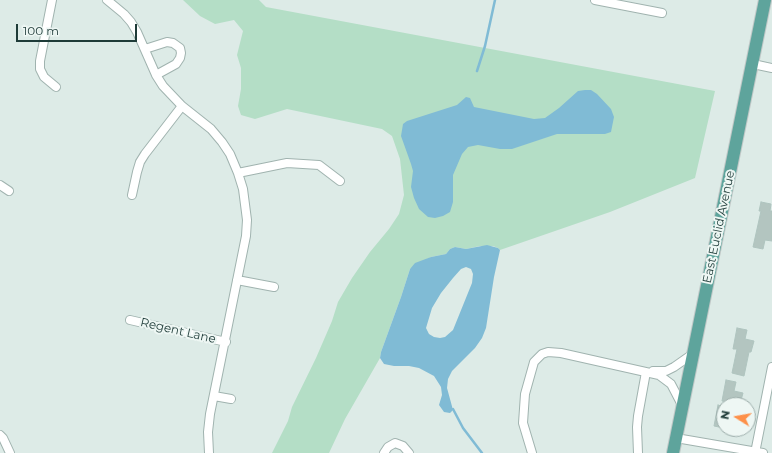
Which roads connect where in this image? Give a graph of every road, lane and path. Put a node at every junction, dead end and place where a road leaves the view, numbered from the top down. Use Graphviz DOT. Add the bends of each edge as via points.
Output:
graph roads {
  1 [pos="52,0"];
  2 [pos="107,0"];
  3 [pos="595,0"];
  4 [pos="765,0"];
  5 [pos="662,13"];
  6 [pos="145,49"];
  7 [pos="753,64"];
  8 [pos="772,68"];
  9 [pos="156,75"];
  10 [pos="56,87"];
  11 [pos="182,106"];
  12 [pos="238,173"];
  13 [pos="340,181"];
  14 [pos="0,185"];
  15 [pos="9,191"];
  16 [pos="132,195"];
  17 [pos="237,280"];
  18 [pos="274,286"];
  19 [pos="130,320"];
  20 [pos="226,342"];
  21 [pos="694,353"];
  22 [pos="772,367"];
  23 [pos="646,372"];
  24 [pos="214,396"];
  25 [pos="231,399"];
  26 [pos="683,407"];
  27 [pos="0,435"];
  28 [pos="676,438"];
  29 [pos="758,452"];
  30 [pos="10,453"];
  31 [pos="209,453"];
  32 [pos="384,453"];
  33 [pos="409,453"];
  34 [pos="532,453"];
  35 [pos="638,453"];
  36 [pos="673,453"];
  1 -- 10 [label="street" via="40,69 44,77"];
  2 -- 6 [label="street" via="131,22"];
  3 -- 5 [label="street"];
  4 -- 7 [label="main road, East Euclid Avenue"];
  6 -- 9 [label="street"];
  6 -- 9 [label="street" via="167,42 180,48 180,58 176,64"];
  7 -- 8 [label="street"];
  7 -- 21 [label="main road, East Euclid Avenue"];
  9 -- 11 [label="street"];
  11 -- 12 [label="street" via="211,129 222,142"];
  11 -- 16 [label="street" via="142,158"];
  12 -- 13 [label="street" via="287,163 319,165"];
  12 -- 17 [label="street" via="247,220"];
  14 -- 15 [label="street"];
  17 -- 18 [label="street"];
  17 -- 20 [label="street"];
  19 -- 20 [label="street, Regent Lane"];
  20 -- 24 [label="street"];
  21 -- 23 [label="street" via="666,371"];
  21 -- 26 [label="main road, East Euclid Avenue"];
  22 -- 29 [label="street"];
  23 -- 26 [label="street" via="659,375 671,384"];
  23 -- 34 [label="street" via="561,353 542,354 531,368 524,408 523,423"];
  23 -- 35 [label="street" via="638,416"];
  24 -- 25 [label="street"];
  24 -- 31 [label="street" via="208,432"];
  26 -- 28 [label="main road, East Euclid Avenue"];
  27 -- 30 [label="street"];
  28 -- 29 [label="street"];
  28 -- 36 [label="main road, East Euclid Avenue"];
  32 -- 33 [label="street" via="395,443 403,446"];
}
